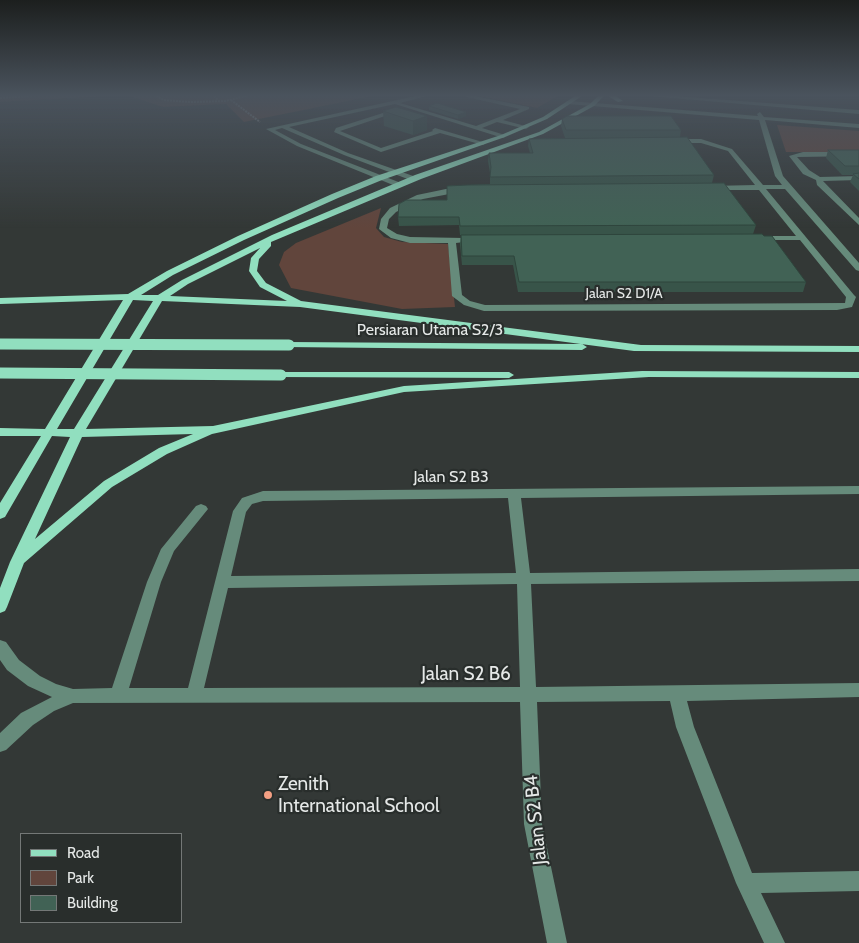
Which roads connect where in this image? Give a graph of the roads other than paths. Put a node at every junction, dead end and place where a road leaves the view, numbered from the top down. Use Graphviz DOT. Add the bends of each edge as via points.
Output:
graph roads {
  1 [pos="289,140"];
  2 [pos="316,140"];
  3 [pos="357,140"];
  4 [pos="414,140"];
  5 [pos="472,140"];
  6 [pos="492,140"];
  7 [pos="522,140"];
  8 [pos="768,140"];
  9 [pos="662,141"];
  10 [pos="483,143"];
  11 [pos="859,154"];
  12 [pos="395,173"];
  13 [pos="379,178"];
  14 [pos="859,178"];
  15 [pos="819,179"];
  16 [pos="412,180"];
  17 [pos="398,185"];
  18 [pos="761,187"];
  19 [pos="787,187"];
  20 [pos="702,188"];
  21 [pos="468,189"];
  22 [pos="843,206"];
  23 [pos="859,206"];
  24 [pos="859,223"];
  25 [pos="275,237"];
  26 [pos="745,238"];
  27 [pos="803,238"];
  28 [pos="452,240"];
  29 [pos="472,240"];
  30 [pos="859,268"];
  31 [pos="130,297"];
  32 [pos="159,299"];
  33 [pos="0,302"];
  34 [pos="300,304"];
  35 [pos="0,344"];
  36 [pos="641,348"];
  37 [pos="859,350"];
  38 [pos="0,373"];
  39 [pos="650,374"];
  40 [pos="859,375"];
  41 [pos="214,430"];
  42 [pos="0,432"];
  43 [pos="49,433"];
  44 [pos="78,433"];
  45 [pos="859,490"];
  46 [pos="514,494"];
  47 [pos="201,509"];
  48 [pos="0,514"];
  49 [pos="17,562"];
  50 [pos="859,575"];
  51 [pos="524,579"];
  52 [pos="222,582"];
  53 [pos="0,607"];
  54 [pos="0,647"];
  55 [pos="859,690"];
  56 [pos="677,694"];
  57 [pos="528,695"];
  58 [pos="73,696"];
  59 [pos="118,696"];
  60 [pos="194,696"];
  61 [pos="0,744"];
  62 [pos="859,881"];
  63 [pos="746,883"];
  64 [pos="557,943"];
  65 [pos="776,943"];
  1 -- 13 [label="street"];
  2 -- 12 [label="street"];
  3 -- 4 [label="street" via="381,150"];
  5 -- 10 [label="street"];
  6 -- 10 [label="main road"];
  7 -- 16 [label="main road"];
  8 -- 19 [label="street" via="779,176"];
  9 -- 18 [label="street" via="701,141 723,146"];
  10 -- 12 [label="main road"];
  11 -- 15 [label="street" via="792,156 806,172"];
  12 -- 13 [label="main road"];
  12 -- 16 [label="street"];
  13 -- 17 [label="street"];
  13 -- 31 [label="main road" via="241,238 161,277"];
  14 -- 15 [label="street"];
  15 -- 22 [label="street"];
  16 -- 17 [label="main road"];
  17 -- 25 [label="main road"];
  18 -- 19 [label="street"];
  18 -- 20 [label="street"];
  18 -- 27 [label="street"];
  19 -- 30 [label="street"];
  21 -- 28 [label="street" via="420,198 393,210 385,219 384,229 394,236 410,240"];
  22 -- 23 [label="street"];
  22 -- 24 [label="street"];
  25 -- 32 [label="main road"];
  25 -- 34 [label="main road" via="255,258 253,270 263,285"];
  26 -- 27 [label="street"];
  27 -- 28 [label="street, Jalan S2 D1/A" via="851,297 849,305 837,308 484,308 457,296"];
  28 -- 29 [label="street"];
  31 -- 32 [label="main road"];
  31 -- 33 [label="main road"];
  31 -- 43 [label="main road"];
  32 -- 34 [label="main road"];
  32 -- 44 [label="main road"];
  34 -- 36 [label="main road"];
  35 -- 36 [label="main road, Persiaran Utama S2/3, bridge"];
  36 -- 37 [label="main road, Persiaran Utama S2/3"];
  38 -- 39 [label="main road, bridge"];
  39 -- 40 [label="main road"];
  39 -- 41 [label="main road" via="404,388"];
  41 -- 44 [label="main road"];
  41 -- 49 [label="main road" via="163,451 108,484"];
  42 -- 43 [label="main road"];
  43 -- 44 [label="main road"];
  43 -- 48 [label="main road"];
  44 -- 49 [label="main road"];
  45 -- 46 [label="street, Jalan S2 B3"];
  46 -- 51 [label="street, Jalan S2 B4"];
  46 -- 52 [label="street, Jalan S2 B3" via="263,496 247,501 240,511"];
  47 -- 59 [label="street" via="168,549 154,582"];
  49 -- 53 [label="main road"];
  50 -- 51 [label="street"];
  51 -- 52 [label="street"];
  51 -- 57 [label="street, Jalan S2 B4"];
  52 -- 60 [label="street, Jalan S2 B3"];
  54 -- 58 [label="street, Jalan S2 B6" via="12,665 34,681"];
  55 -- 56 [label="street, Jalan S2 B6"];
  56 -- 57 [label="street, Jalan S2 B6"];
  56 -- 63 [label="street" via="692,744"];
  57 -- 60 [label="street, Jalan S2 B6"];
  57 -- 64 [label="street, Jalan S2 B4" via="533,824"];
  58 -- 59 [label="street, Jalan S2 B6"];
  58 -- 61 [label="street, Jalan S2 B6" via="27,719"];
  59 -- 60 [label="street, Jalan S2 B6"];
  62 -- 63 [label="street"];
  63 -- 65 [label="street"];
}
